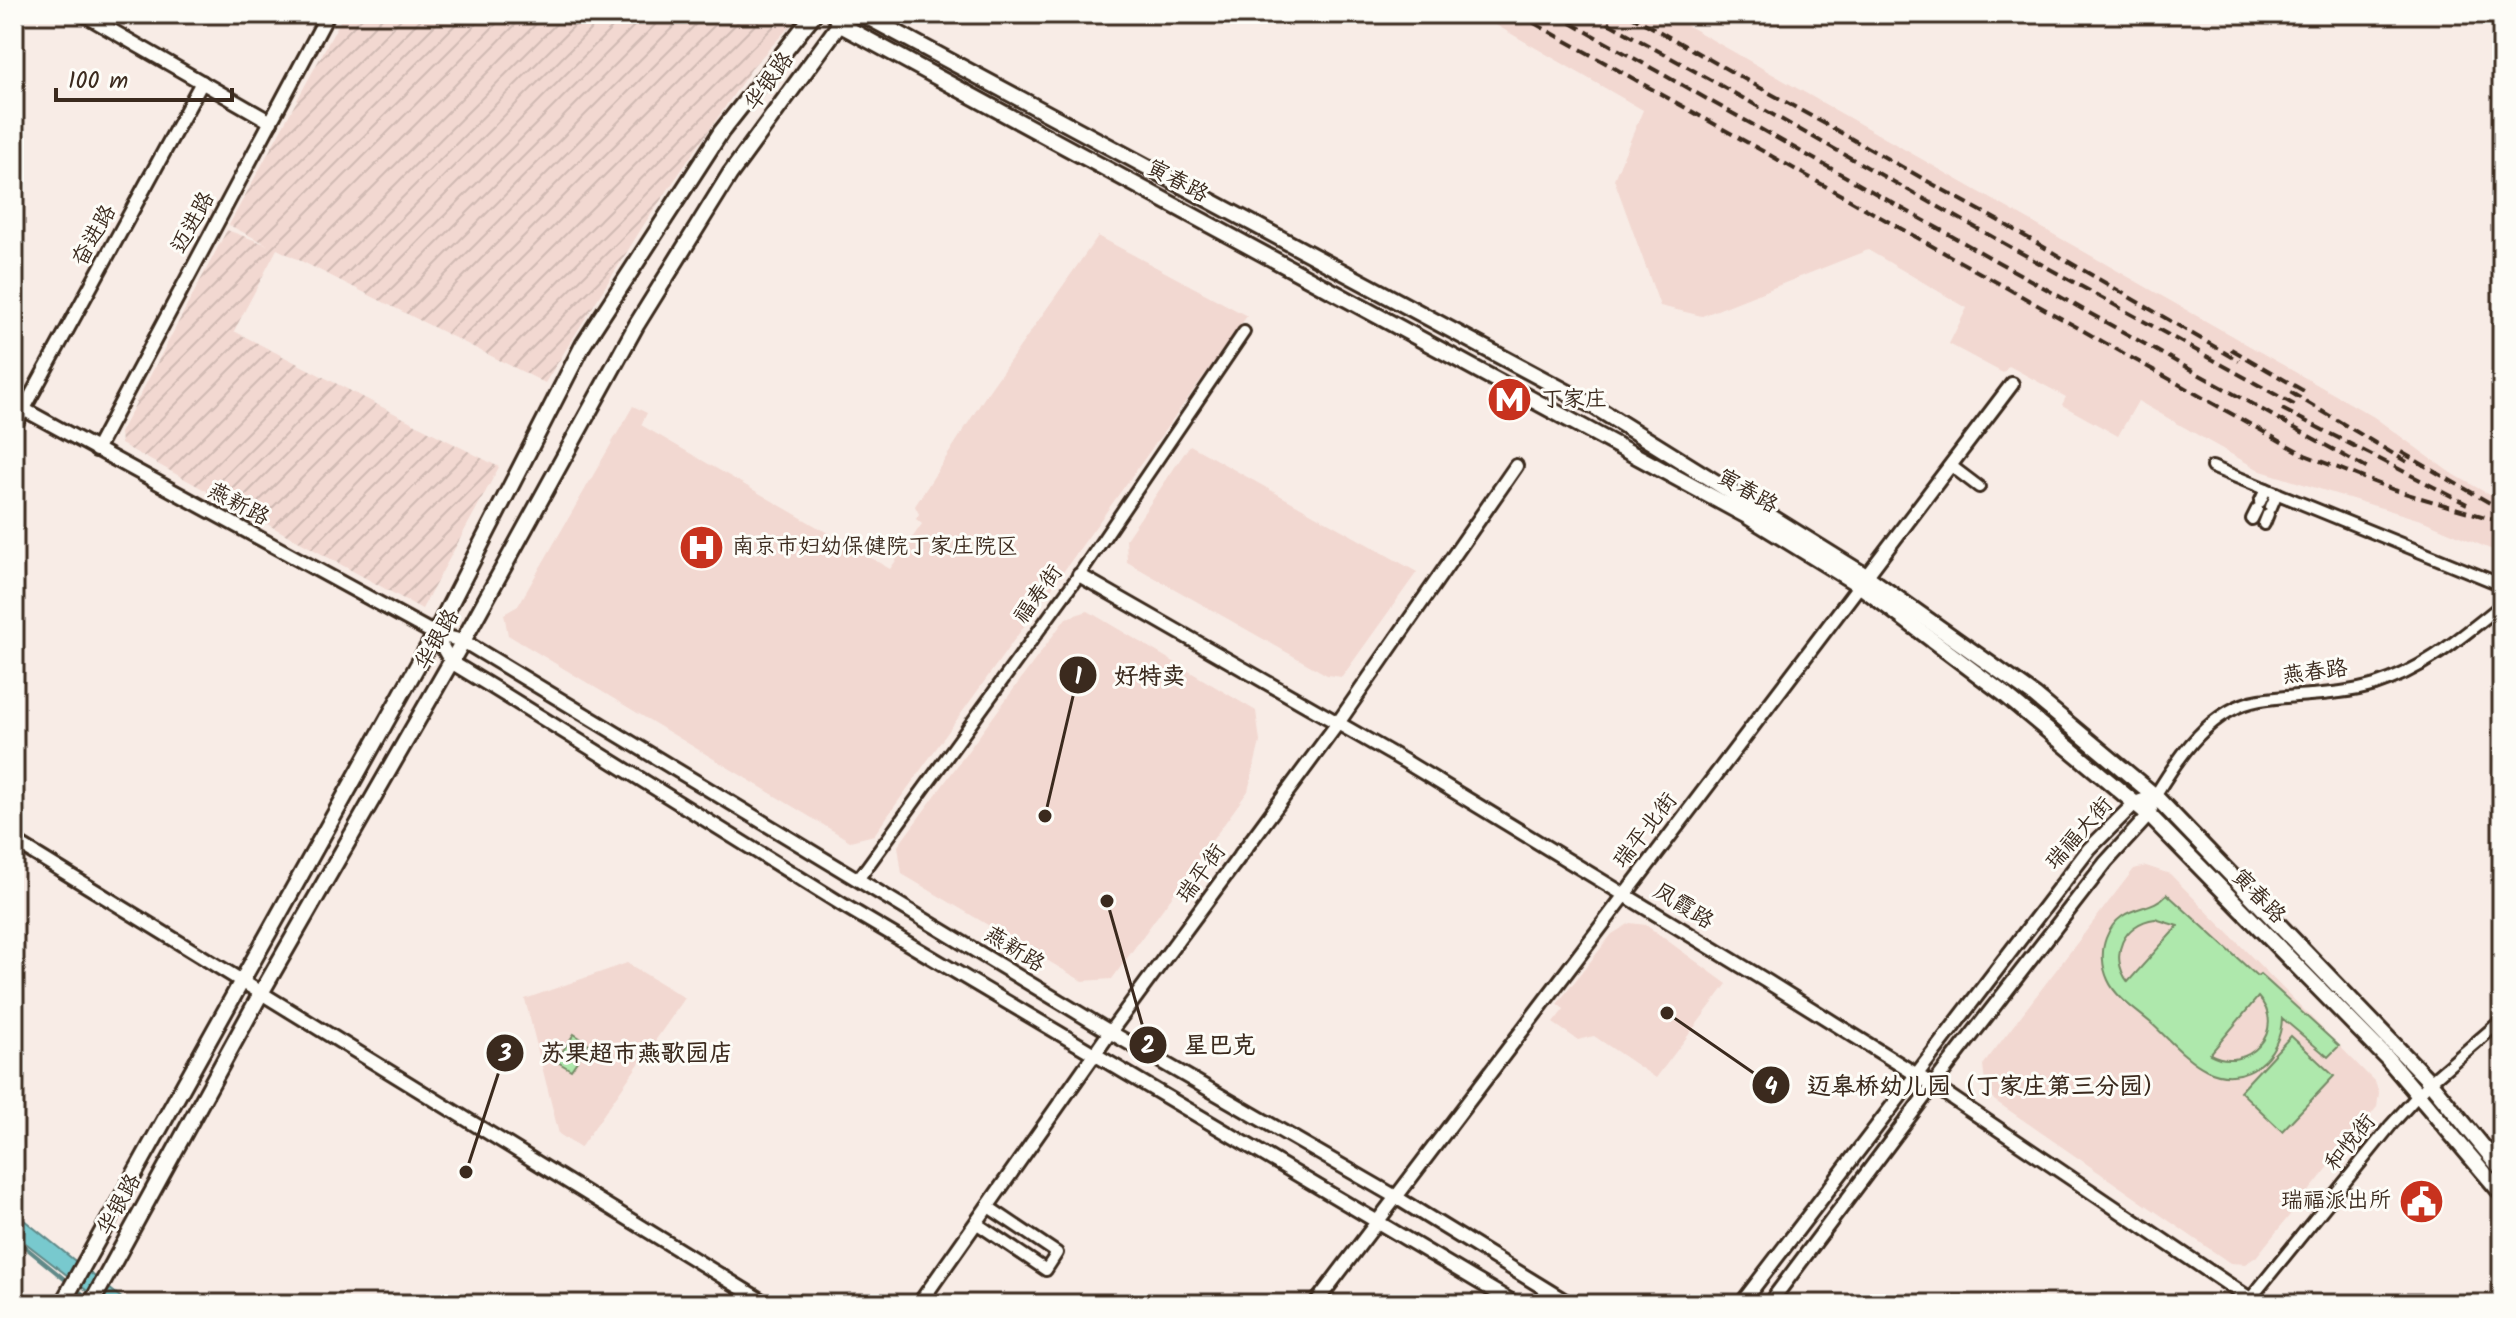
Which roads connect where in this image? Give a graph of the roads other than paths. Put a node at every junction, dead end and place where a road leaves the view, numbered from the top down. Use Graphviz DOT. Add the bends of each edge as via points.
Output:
graph roads {
  1 [pos="83,14"];
  2 [pos="328,14"];
  3 [pos="814,14"];
  4 [pos="862,14"];
  5 [pos="840,17"];
  6 [pos="202,82"];
  7 [pos="271,122"];
  8 [pos="1244,332"];
  9 [pos="2012,384"];
  10 [pos="19,407"];
  11 [pos="14,427"];
  12 [pos="96,450"];
  13 [pos="1950,465"];
  14 [pos="1516,466"];
  15 [pos="2212,467"];
  16 [pos="1979,487"];
  17 [pos="2266,489"];
  18 [pos="2277,493"];
  19 [pos="2256,510"];
  20 [pos="2268,515"];
  21 [pos="1079,575"];
  22 [pos="1863,581"];
  23 [pos="2502,585"];
  24 [pos="2498,608"];
  25 [pos="435,634"];
  26 [pos="463,641"];
  27 [pos="451,662"];
  28 [pos="1338,723"];
  29 [pos="2155,796"];
  30 [pos="2135,803"];
  31 [pos="2149,815"];
  32 [pos="14,841"];
  33 [pos="859,878"];
  34 [pos="1623,893"];
  35 [pos="241,983"];
  36 [pos="260,995"];
  37 [pos="2502,1020"];
  38 [pos="1110,1032"];
  39 [pos="1094,1055"];
  40 [pos="1916,1075"];
  41 [pos="2430,1082"];
  42 [pos="1933,1085"];
  43 [pos="2419,1095"];
  44 [pos="2502,1170"];
  45 [pos="2502,1194"];
  46 [pos="1394,1196"];
  47 [pos="987,1206"];
  48 [pos="976,1223"];
  49 [pos="1380,1223"];
  50 [pos="63,1302"];
  51 [pos="2248,1302"];
  52 [pos="91,1304"];
  53 [pos="767,1304"];
  54 [pos="919,1304"];
  55 [pos="1315,1304"];
  56 [pos="1516,1304"];
  57 [pos="1570,1304"];
  58 [pos="1741,1304"];
  59 [pos="1769,1304"];
  1 -- 6 [label="street"];
  2 -- 7 [label="street, 迈进路"];
  3 -- 25 [label="main road, 华银路" via="721,132 583,345"];
  4 -- 22 [label="main road, 寅春路" via="1581,399 1749,500"];
  5 -- 22 [label="main road, 寅春路"];
  5 -- 26 [label="main road, 华银路" via="730,174 637,324"];
  6 -- 7 [label="street"];
  6 -- 10 [label="street, 奋进路"];
  7 -- 12 [label="street, 迈进路"];
  8 -- 21 [label="street, 福寿街"];
  9 -- 13 [label="street, 瑞平北街"];
  10 -- 11 [label="street, 奋进路"];
  10 -- 12 [label="street, 燕新路"];
  12 -- 25 [label="street, 燕新路"];
  13 -- 16 [label="street"];
  13 -- 22 [label="street, 瑞平北街"];
  14 -- 28 [label="street, 瑞平街"];
  15 -- 17 [label="street"];
  17 -- 18 [label="street"];
  17 -- 19 [label="street"];
  18 -- 20 [label="street"];
  18 -- 23 [label="street"];
  21 -- 28 [label="street, 凤霞路"];
  21 -- 33 [label="street, 福寿街"];
  22 -- 29 [label="main road, 寅春路" via="2035,696"];
  22 -- 30 [label="main road, 寅春路"];
  22 -- 34 [label="street, 瑞平北街"];
  24 -- 29 [label="street, 燕春路" via="2421,667 2374,685 2257,700 2222,714 2178,758"];
  25 -- 26 [label="street, 燕新路"];
  25 -- 27 [label="street"];
  25 -- 35 [label="main road, 华银路"];
  26 -- 27 [label="main road, 华银路"];
  26 -- 33 [label="street, 燕新路"];
  27 -- 36 [label="main road, 华银路"];
  27 -- 39 [label="street"];
  28 -- 34 [label="street, 凤霞路"];
  28 -- 38 [label="street, 瑞平街"];
  29 -- 30 [label="street, 瑞福大街"];
  29 -- 31 [label="street, 瑞福大街"];
  29 -- 41 [label="main road, 寅春路"];
  30 -- 31 [label="main road, 寅春路"];
  30 -- 40 [label="street, 瑞福大街" via="2089,849"];
  31 -- 42 [label="street, 瑞福大街" via="2106,862"];
  31 -- 43 [label="main road, 寅春路"];
  32 -- 35 [label="street"];
  33 -- 38 [label="street, 燕新路"];
  34 -- 40 [label="street, 凤霞路"];
  34 -- 46 [label="street, 瑞平北街"];
  35 -- 36 [label="street"];
  35 -- 50 [label="main road, 华银路"];
  36 -- 52 [label="main road, 华银路"];
  36 -- 53 [label="street"];
  37 -- 41 [label="street, 和悦街"];
  38 -- 39 [label="street, 瑞平街"];
  38 -- 46 [label="street, 燕新路"];
  39 -- 47 [label="street, 瑞平街"];
  39 -- 49 [label="street"];
  40 -- 42 [label="street, 凤霞路"];
  40 -- 58 [label="street, 瑞福大街"];
  41 -- 43 [label="street, 和悦街"];
  41 -- 44 [label="main road, 寅春路"];
  42 -- 51 [label="street, 凤霞路"];
  42 -- 59 [label="street, 瑞福大街"];
  43 -- 45 [label="main road, 寅春路"];
  43 -- 51 [label="street, 和悦街"];
  46 -- 49 [label="street, 瑞平北街"];
  46 -- 57 [label="street, 燕新路"];
  47 -- 48 [label="street, 瑞平街"];
  47 -- 48 [label="street" via="1057,1253 1046,1270"];
  48 -- 54 [label="street, 瑞平街"];
  49 -- 55 [label="street, 瑞平北街"];
  49 -- 56 [label="street"];
}
